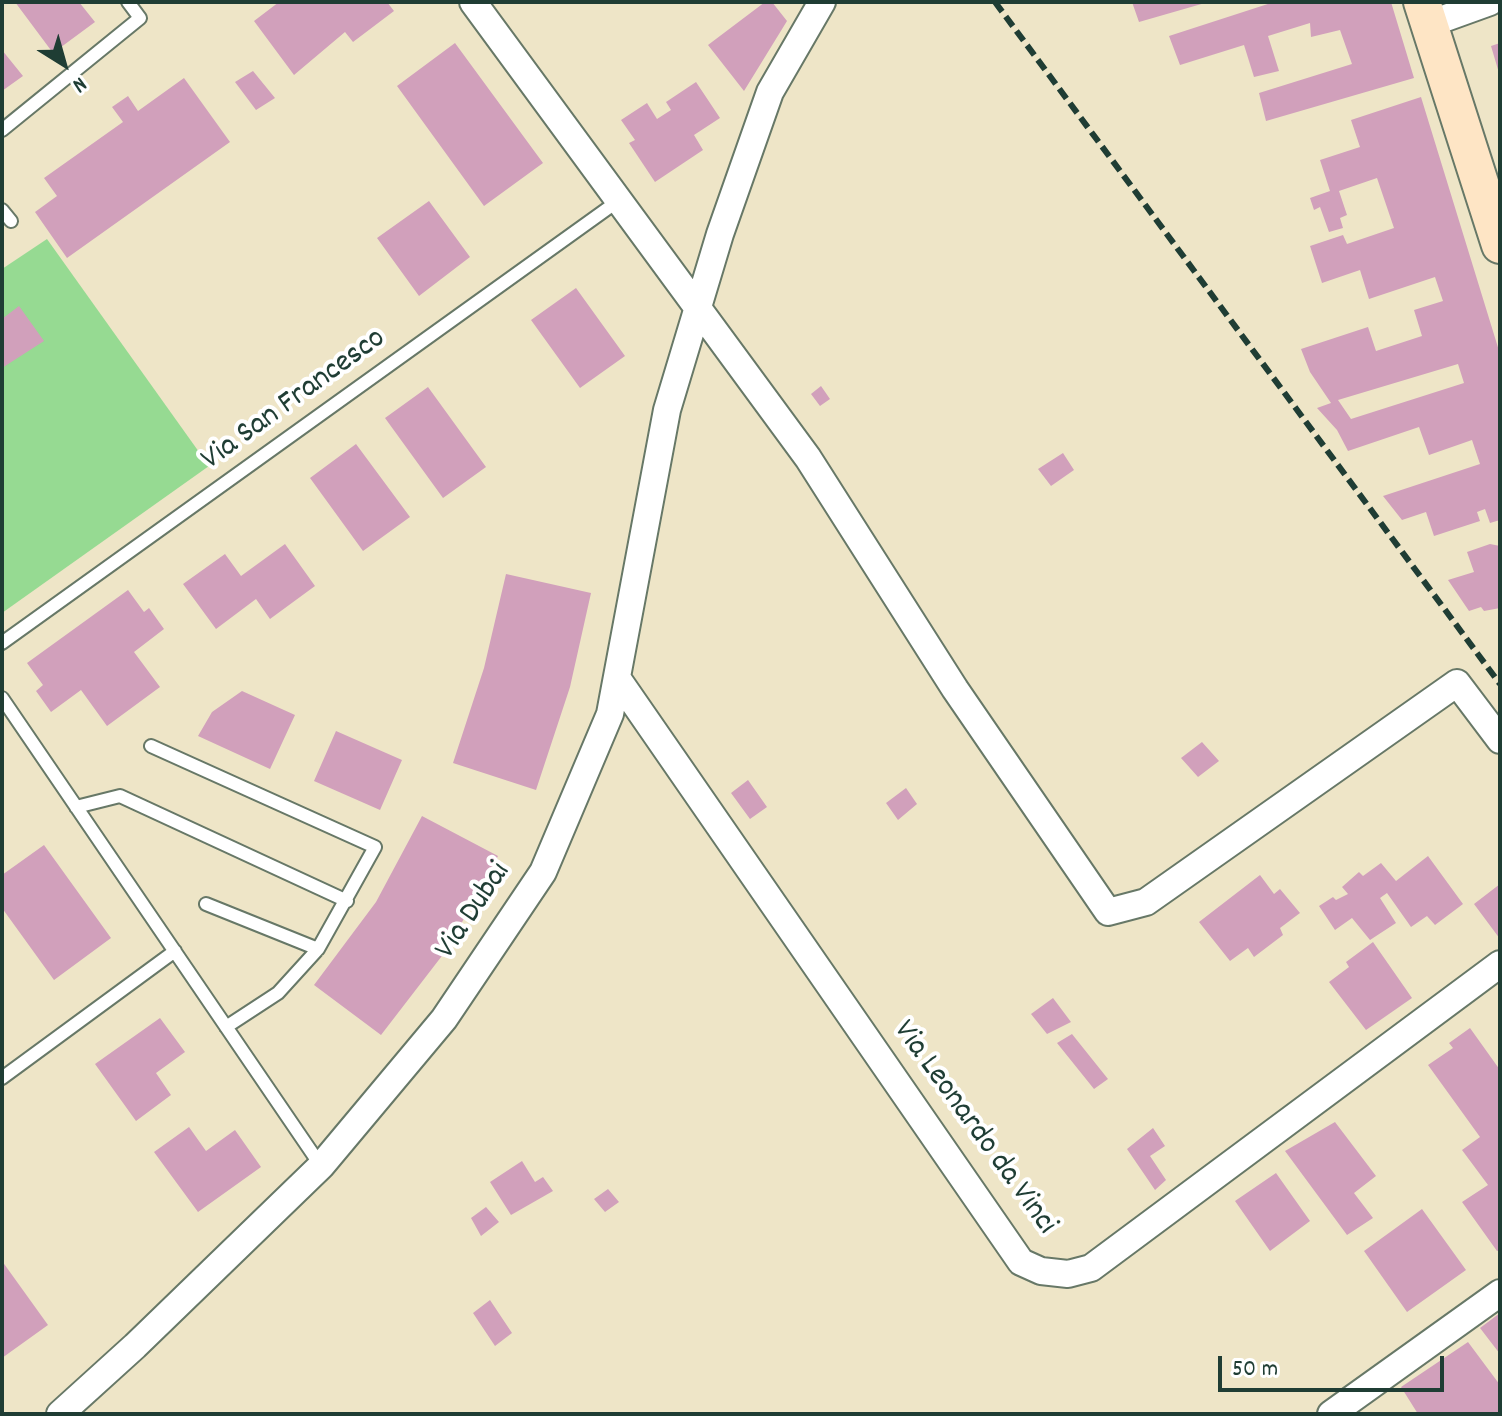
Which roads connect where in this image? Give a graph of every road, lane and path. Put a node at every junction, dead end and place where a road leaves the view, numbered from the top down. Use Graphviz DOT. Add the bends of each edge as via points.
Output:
graph roads {
  1 [pos="128,2"];
  2 [pos="473,2"];
  3 [pos="822,2"];
  4 [pos="1490,2"];
  5 [pos="1425,13"];
  6 [pos="2,130"];
  7 [pos="618,201"];
  8 [pos="2,210"];
  9 [pos="11,221"];
  10 [pos="1500,245"];
  11 [pos="697,309"];
  12 [pos="2,643"];
  13 [pos="617,678"];
  14 [pos="2,698"];
  15 [pos="1500,740"];
  16 [pos="151,746"];
  17 [pos="76,807"];
  18 [pos="347,901"];
  19 [pos="206,904"];
  20 [pos="318,949"];
  21 [pos="175,951"];
  22 [pos="1500,964"];
  23 [pos="226,1027"];
  24 [pos="2,1078"];
  25 [pos="321,1166"];
  26 [pos="1500,1293"];
  27 [pos="60,1414"];
  28 [pos="1331,1414"];
  1 -- 6 [label="lane" via="140,18"];
  2 -- 7 [label="street"];
  3 -- 11 [label="street, Via Dubai" via="770,92"];
  4 -- 5 [label="street"];
  5 -- 10 [label="street"];
  7 -- 11 [label="street"];
  7 -- 12 [label="lane, Via San Francesco"];
  8 -- 9 [label="lane"];
  11 -- 13 [label="street, Via Dubai" via="667,410"];
  11 -- 15 [label="street" via="808,458 955,689 1108,912 1146,902 1457,683"];
  13 -- 22 [label="street, Via Leonardo da Vinci" via="1021,1262 1041,1271 1068,1274 1091,1268"];
  13 -- 25 [label="street, Via Dubai" via="610,714 543,872 444,1019"];
  14 -- 17 [label="lane"];
  16 -- 18 [label="lane" via="375,847"];
  17 -- 18 [label="lane" via="120,796"];
  17 -- 21 [label="lane"];
  18 -- 20 [label="lane"];
  19 -- 20 [label="lane"];
  20 -- 23 [label="lane" via="278,993"];
  21 -- 23 [label="lane"];
  21 -- 24 [label="lane"];
  23 -- 25 [label="lane"];
  25 -- 27 [label="street, Via Dubai"];
  26 -- 28 [label="street"];
}
